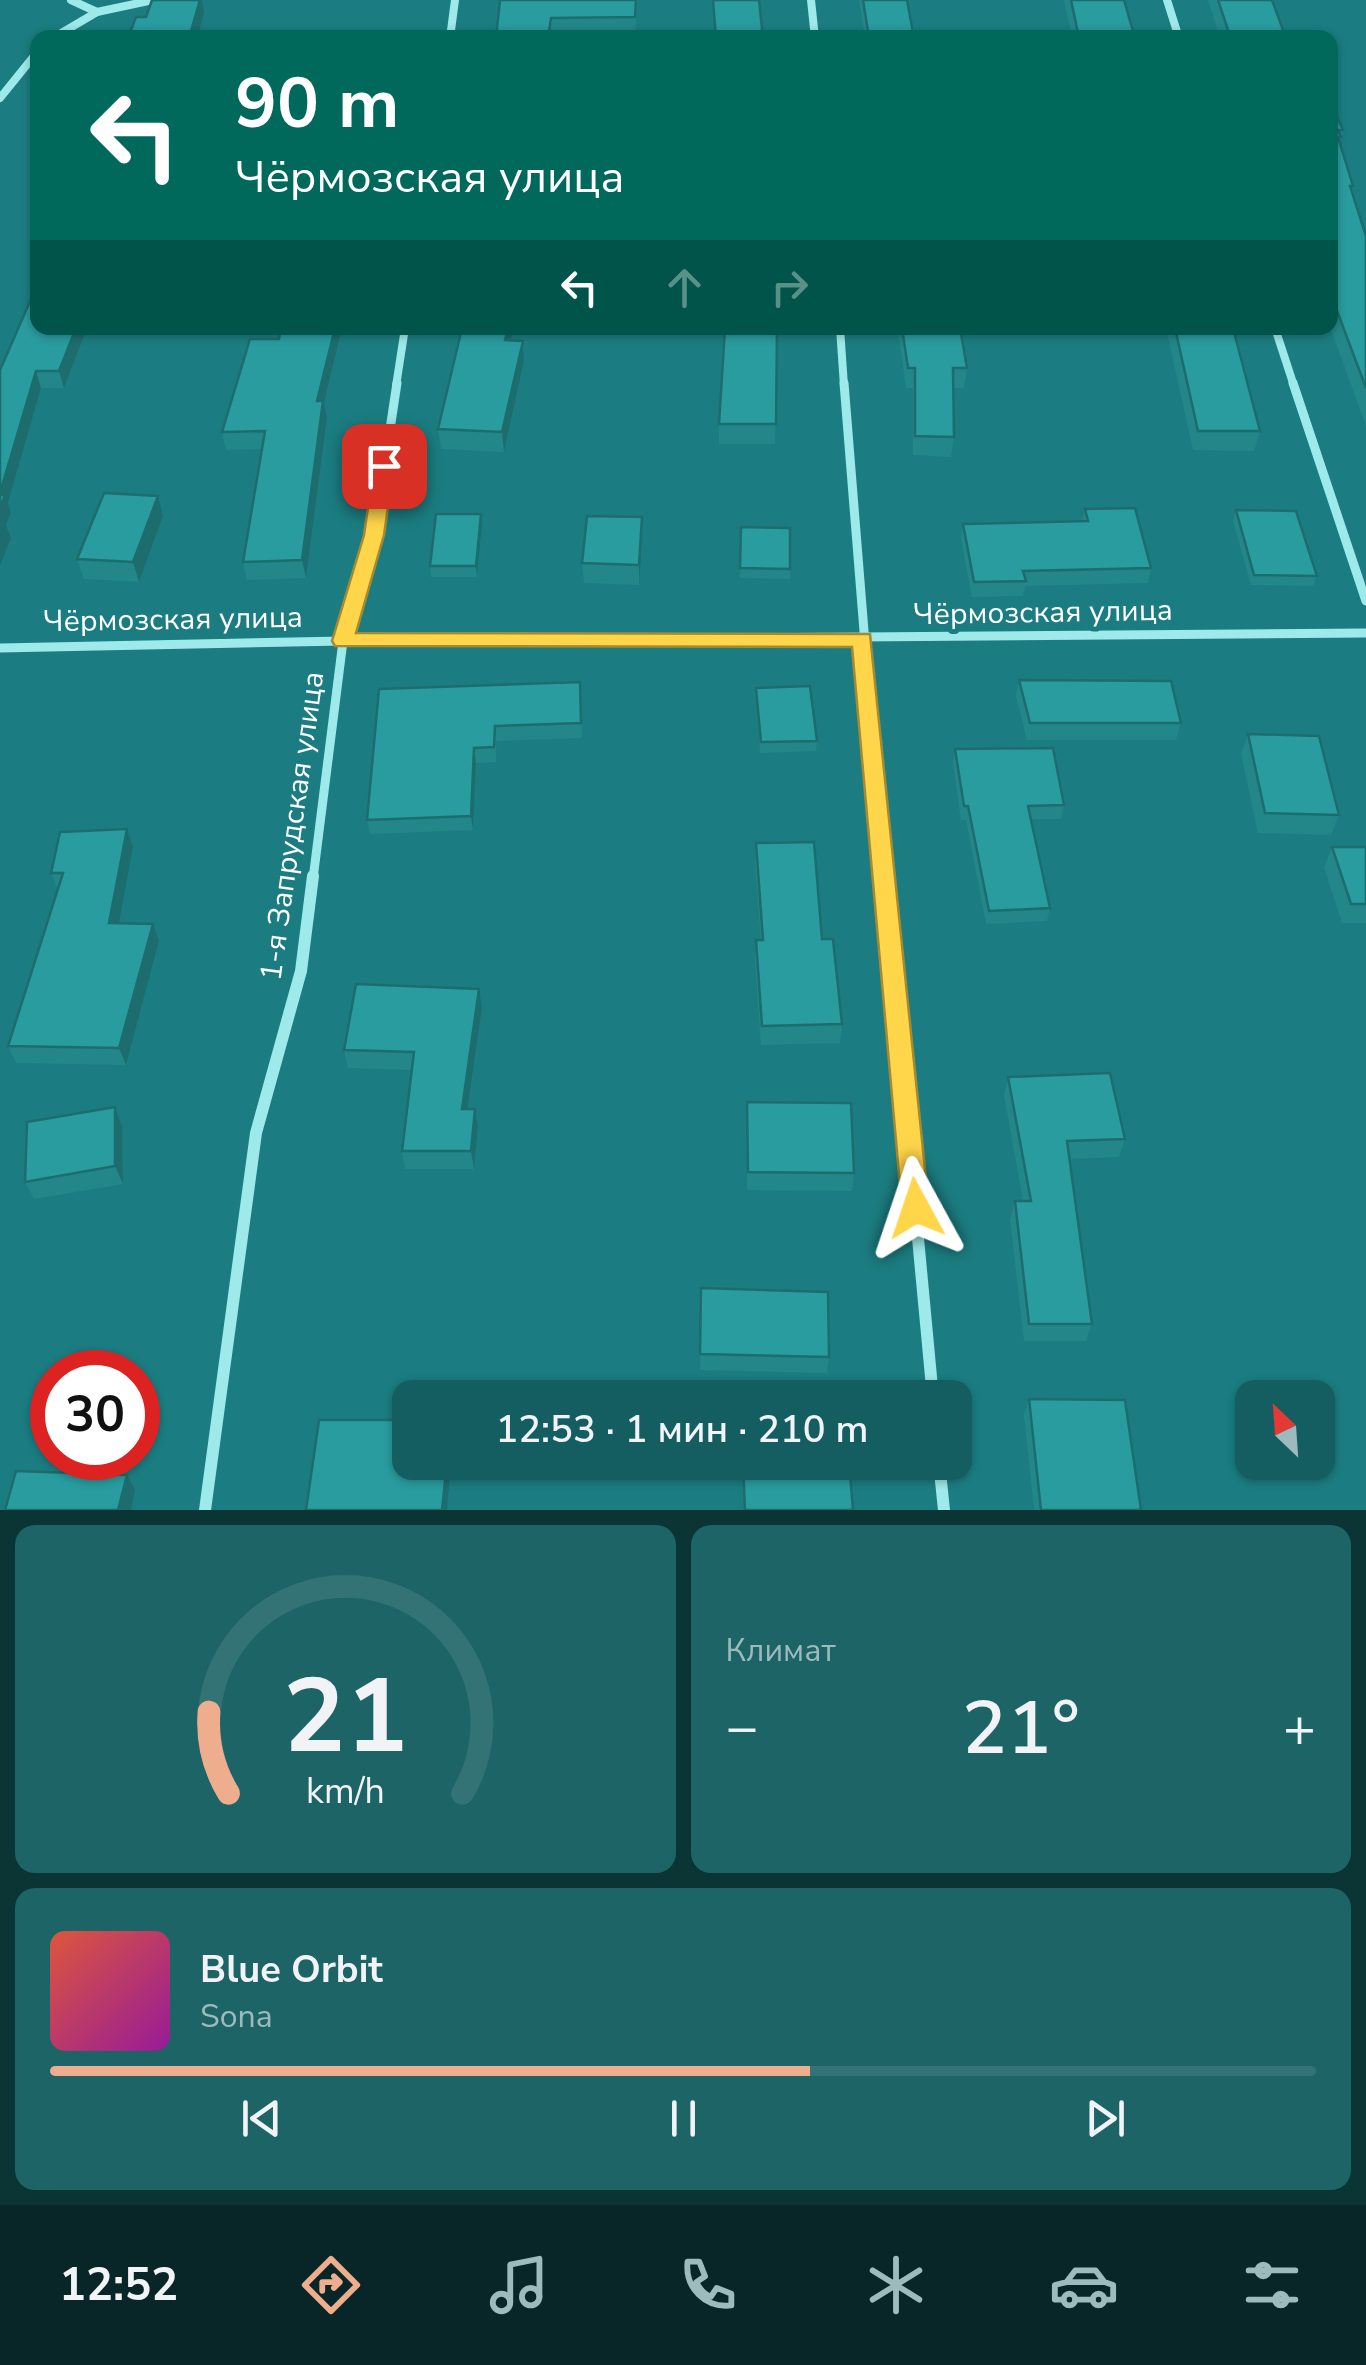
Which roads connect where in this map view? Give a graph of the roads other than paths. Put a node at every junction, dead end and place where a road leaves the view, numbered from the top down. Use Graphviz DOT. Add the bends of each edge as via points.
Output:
graph roads {
  1 [pos="71,0"];
  2 [pos="153,0"];
  3 [pos="456,0"];
  4 [pos="811,0"];
  5 [pos="1167,0"];
  6 [pos="97,12"];
  7 [pos="67,30"];
  8 [pos="451,30"];
  9 [pos="813,30"];
  10 [pos="1176,30"];
  11 [pos="30,61"];
  12 [pos="0,98"];
  13 [pos="405,335"];
  14 [pos="840,335"];
  15 [pos="1277,335"];
  16 [pos="1366,601"];
  17 [pos="1366,633"];
  18 [pos="862,640"];
  19 [pos="343,641"];
  20 [pos="0,648"];
  21 [pos="931,1380"];
  22 [pos="941,1480"];
  23 [pos="205,1510"];
  24 [pos="944,1510"];
  1 -- 6 [label="street"];
  2 -- 6 [label="street"];
  3 -- 8 [label="street"];
  4 -- 9 [label="street"];
  5 -- 10 [label="street"];
  6 -- 7 [label="street"];
  11 -- 12 [label="street"];
  13 -- 19 [label="street, 1-я Запрудская улица" via="374,535"];
  14 -- 18 [label="street"];
  15 -- 16 [label="street"];
  17 -- 18 [label="street, Чёрмозская улица"];
  18 -- 19 [label="street, Чёрмозская улица"];
  18 -- 21 [label="street"];
  19 -- 20 [label="street, Чёрмозская улица"];
  19 -- 23 [label="street, 1-я Запрудская улица" via="301,972 256,1133"];
  22 -- 24 [label="street"];
}
